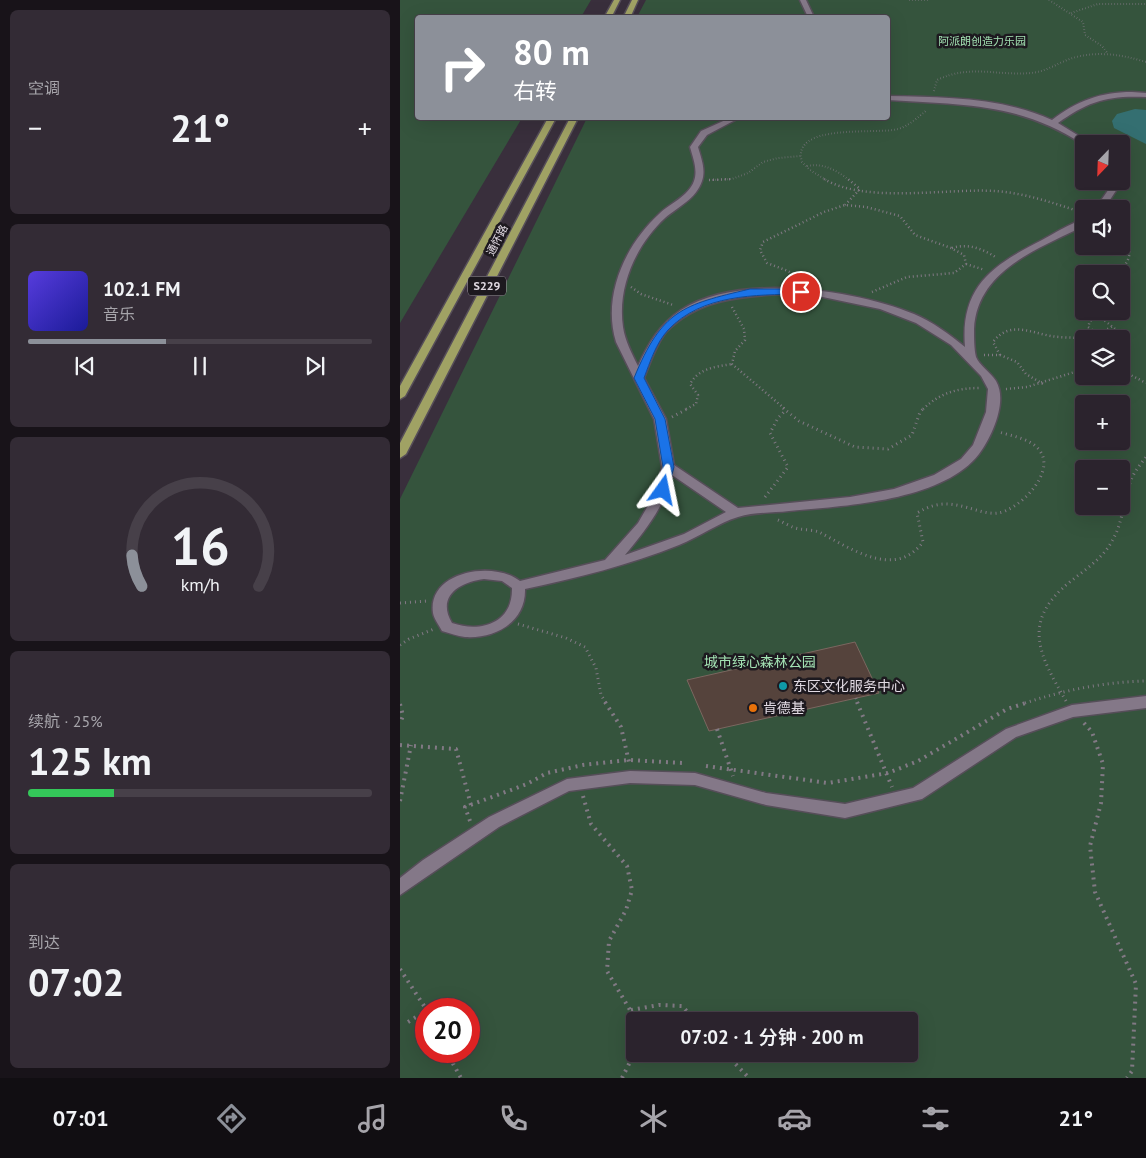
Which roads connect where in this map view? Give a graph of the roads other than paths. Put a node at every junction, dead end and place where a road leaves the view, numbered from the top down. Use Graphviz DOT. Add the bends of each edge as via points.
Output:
graph roads {
  1 [pos="617,0"];
  2 [pos="635,0"];
  3 [pos="803,0"];
  4 [pos="609,15"];
  5 [pos="628,15"];
  6 [pos="810,15"];
  7 [pos="1146,95"];
  8 [pos="890,98"];
  9 [pos="551,120"];
  10 [pos="573,120"];
  11 [pos="731,120"];
  12 [pos="1054,122"];
  13 [pos="1076,135"];
  14 [pos="1075,227"];
  15 [pos="971,358"];
  16 [pos="639,378"];
  17 [pos="400,396"];
  18 [pos="400,454"];
  19 [pos="668,467"];
  20 [pos="736,513"];
  21 [pos="610,563"];
  22 [pos="518,586"];
  23 [pos="1146,702"];
  24 [pos="400,888"];
  1 -- 4 [label="main road"];
  2 -- 5 [label="main road"];
  3 -- 6 [label="lane"];
  7 -- 12 [label="lane" via="1110,94 1083,102"];
  8 -- 12 [label="lane" via="994,107"];
  9 -- 17 [label="main road, 通怀路 / S229"];
  10 -- 18 [label="main road, 通怀路 / S229"];
  11 -- 16 [label="lane" via="704,133 694,147 699,166 694,189 645,234 632,254 624,276 618,301 618,328 627,357"];
  12 -- 13 [label="lane"];
  14 -- 15 [label="lane" via="994,273 970,313"];
  15 -- 16 [label="lane" via="945,335 911,316 852,297 783,291 750,292 688,310 664,329 649,352"];
  15 -- 20 [label="lane" via="991,382 994,403 983,442 961,464 924,486 869,500"];
  16 -- 19 [label="lane" via="660,419"];
  19 -- 20 [label="lane"];
  19 -- 21 [label="lane" via="663,490 642,526"];
  20 -- 21 [label="lane" via="690,536"];
  21 -- 22 [label="lane" via="561,578"];
  22 -- 22 [label="lane" via="505,577 471,576 445,591 440,601 440,614 447,627 468,632 491,629 508,620 518,607"];
  23 -- 24 [label="lane" via="1072,711 1011,733 917,794 845,811 766,799 695,779 630,778 567,785 494,822"];
}
